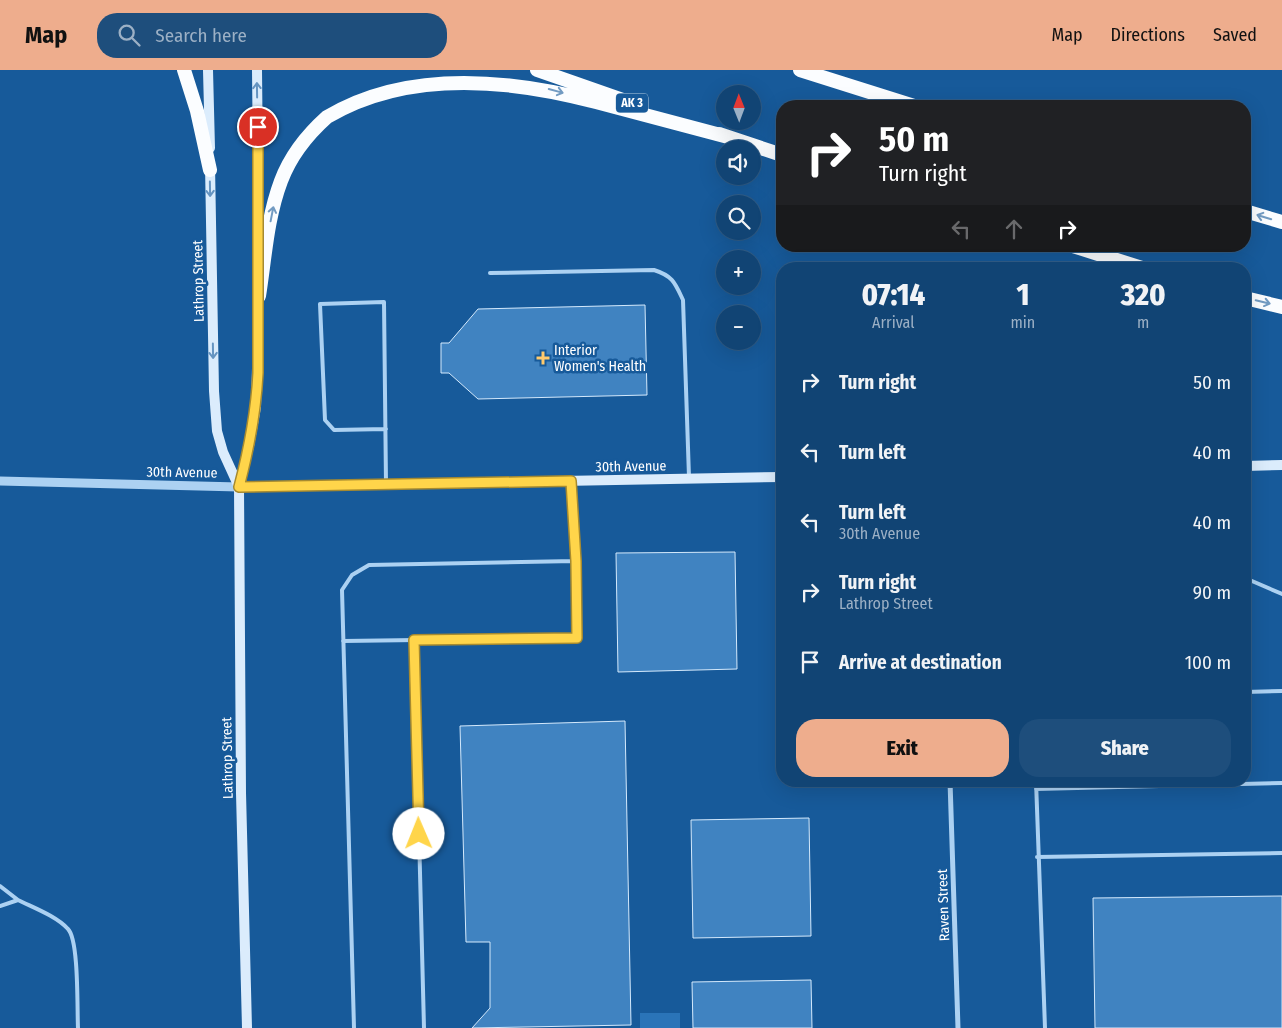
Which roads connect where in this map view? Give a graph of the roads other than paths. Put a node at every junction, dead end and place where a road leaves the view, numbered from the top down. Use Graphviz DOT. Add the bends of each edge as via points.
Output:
graph roads {
  1 [pos="184,70"];
  2 [pos="208,70"];
  3 [pos="257,70"];
  4 [pos="537,70"];
  5 [pos="800,70"];
  6 [pos="808,70"];
  7 [pos="866,91"];
  8 [pos="895,100"];
  9 [pos="728,137"];
  10 [pos="776,153"];
  11 [pos="210,170"];
  12 [pos="1251,213"];
  13 [pos="1282,222"];
  14 [pos="1092,252"];
  15 [pos="1123,262"];
  16 [pos="490,273"];
  17 [pos="259,296"];
  18 [pos="1251,299"];
  19 [pos="1282,307"];
  20 [pos="386,429"];
  21 [pos="1282,465"];
  22 [pos="1251,466"];
  23 [pos="776,477"];
  24 [pos="689,479"];
  25 [pos="0,481"];
  26 [pos="571,481"];
  27 [pos="386,484"];
  28 [pos="239,487"];
  29 [pos="576,561"];
  30 [pos="1251,581"];
  31 [pos="1282,594"];
  32 [pos="414,640"];
  33 [pos="343,641"];
  34 [pos="1282,691"];
  35 [pos="1251,692"];
  36 [pos="1282,783"];
  37 [pos="1251,784"];
  38 [pos="950,787"];
  39 [pos="1118,787"];
  40 [pos="1036,789"];
  41 [pos="1282,853"];
  42 [pos="1037,857"];
  43 [pos="0,886"];
  44 [pos="18,900"];
  45 [pos="0,906"];
  46 [pos="78,1028"];
  47 [pos="247,1028"];
  48 [pos="354,1028"];
  49 [pos="424,1028"];
  50 [pos="958,1028"];
  51 [pos="1045,1028"];
  1 -- 11 [label="highway"];
  2 -- 11 [label="main road, Lathrop Street"];
  17 -- 3 [label="main road, Lathrop Street, one-way"];
  4 -- 9 [label="highway, AK 3"];
  5 -- 7 [label="highway"];
  6 -- 7 [label="highway"];
  7 -- 8 [label="highway"];
  9 -- 10 [label="highway, AK 3"];
  17 -- 9 [label="highway, one-way" via="274,202 292,159 306,139 340,105 385,82 413,76 481,75 526,83"];
  11 -- 28 [label="main road, Lathrop Street, one-way" via="217,431"];
  13 -- 12 [label="highway, one-way"];
  14 -- 15 [label="highway"];
  16 -- 24 [label="lane" via="654,270 667,274 683,300"];
  17 -- 28 [label="main road, Lathrop Street" via="256,407"];
  18 -- 19 [label="highway, one-way"];
  20 -- 20 [label="lane" via="384,302 320,304 325,420 334,430"];
  20 -- 27 [label="lane"];
  21 -- 22 [label="main road"];
  23 -- 24 [label="main road, 30th Avenue"];
  24 -- 26 [label="main road, 30th Avenue"];
  25 -- 28 [label="street, 30th Avenue"];
  26 -- 27 [label="main road, 30th Avenue"];
  26 -- 29 [label="lane"];
  27 -- 28 [label="main road, 30th Avenue"];
  28 -- 47 [label="main road, Lathrop Street" via="241,793"];
  29 -- 32 [label="lane" via="577,638"];
  29 -- 33 [label="lane" via="369,565 352,575 342,590"];
  30 -- 31 [label="lane"];
  32 -- 33 [label="lane"];
  32 -- 49 [label="lane"];
  33 -- 48 [label="lane"];
  34 -- 35 [label="lane"];
  36 -- 37 [label="lane"];
  38 -- 50 [label="street, Raven Street"];
  39 -- 40 [label="lane"];
  40 -- 42 [label="lane"];
  41 -- 42 [label="lane"];
  42 -- 51 [label="lane"];
  43 -- 44 [label="lane"];
  44 -- 45 [label="lane"];
  44 -- 46 [label="lane" via="70,931 75,952"];
}
